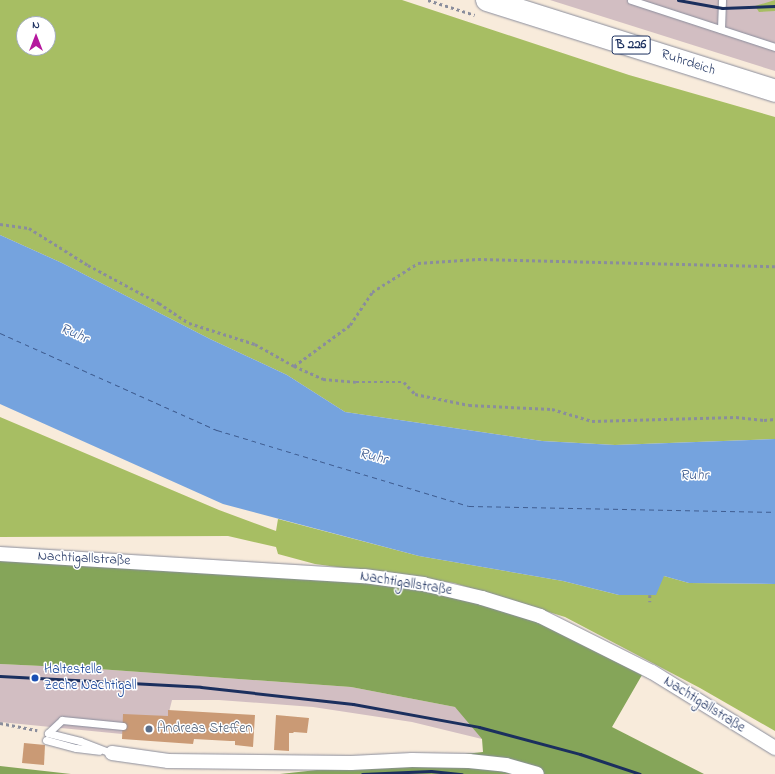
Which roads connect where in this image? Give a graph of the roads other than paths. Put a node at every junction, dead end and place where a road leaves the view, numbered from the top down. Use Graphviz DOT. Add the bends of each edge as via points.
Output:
graph roads {
  1 [pos="487,0"];
  2 [pos="631,0"];
  3 [pos="722,0"];
  4 [pos="721,29"];
  5 [pos="775,47"];
  6 [pos="775,91"];
  7 [pos="0,554"];
  8 [pos="123,726"];
  9 [pos="775,748"];
  10 [pos="112,753"];
  11 [pos="537,774"];
  1 -- 6 [label="main road, Ruhrdeich / B 226"];
  2 -- 4 [label="lane"];
  3 -- 4 [label="lane"];
  4 -- 5 [label="lane"];
  7 -- 9 [label="street, Nachtigallstraße" via="364,576 423,584 482,598 540,616 652,672"];
  8 -- 10 [label="lane" via="62,720 47,736 76,748"];
  10 -- 11 [label="street" via="168,761 469,761 506,765"];
}
